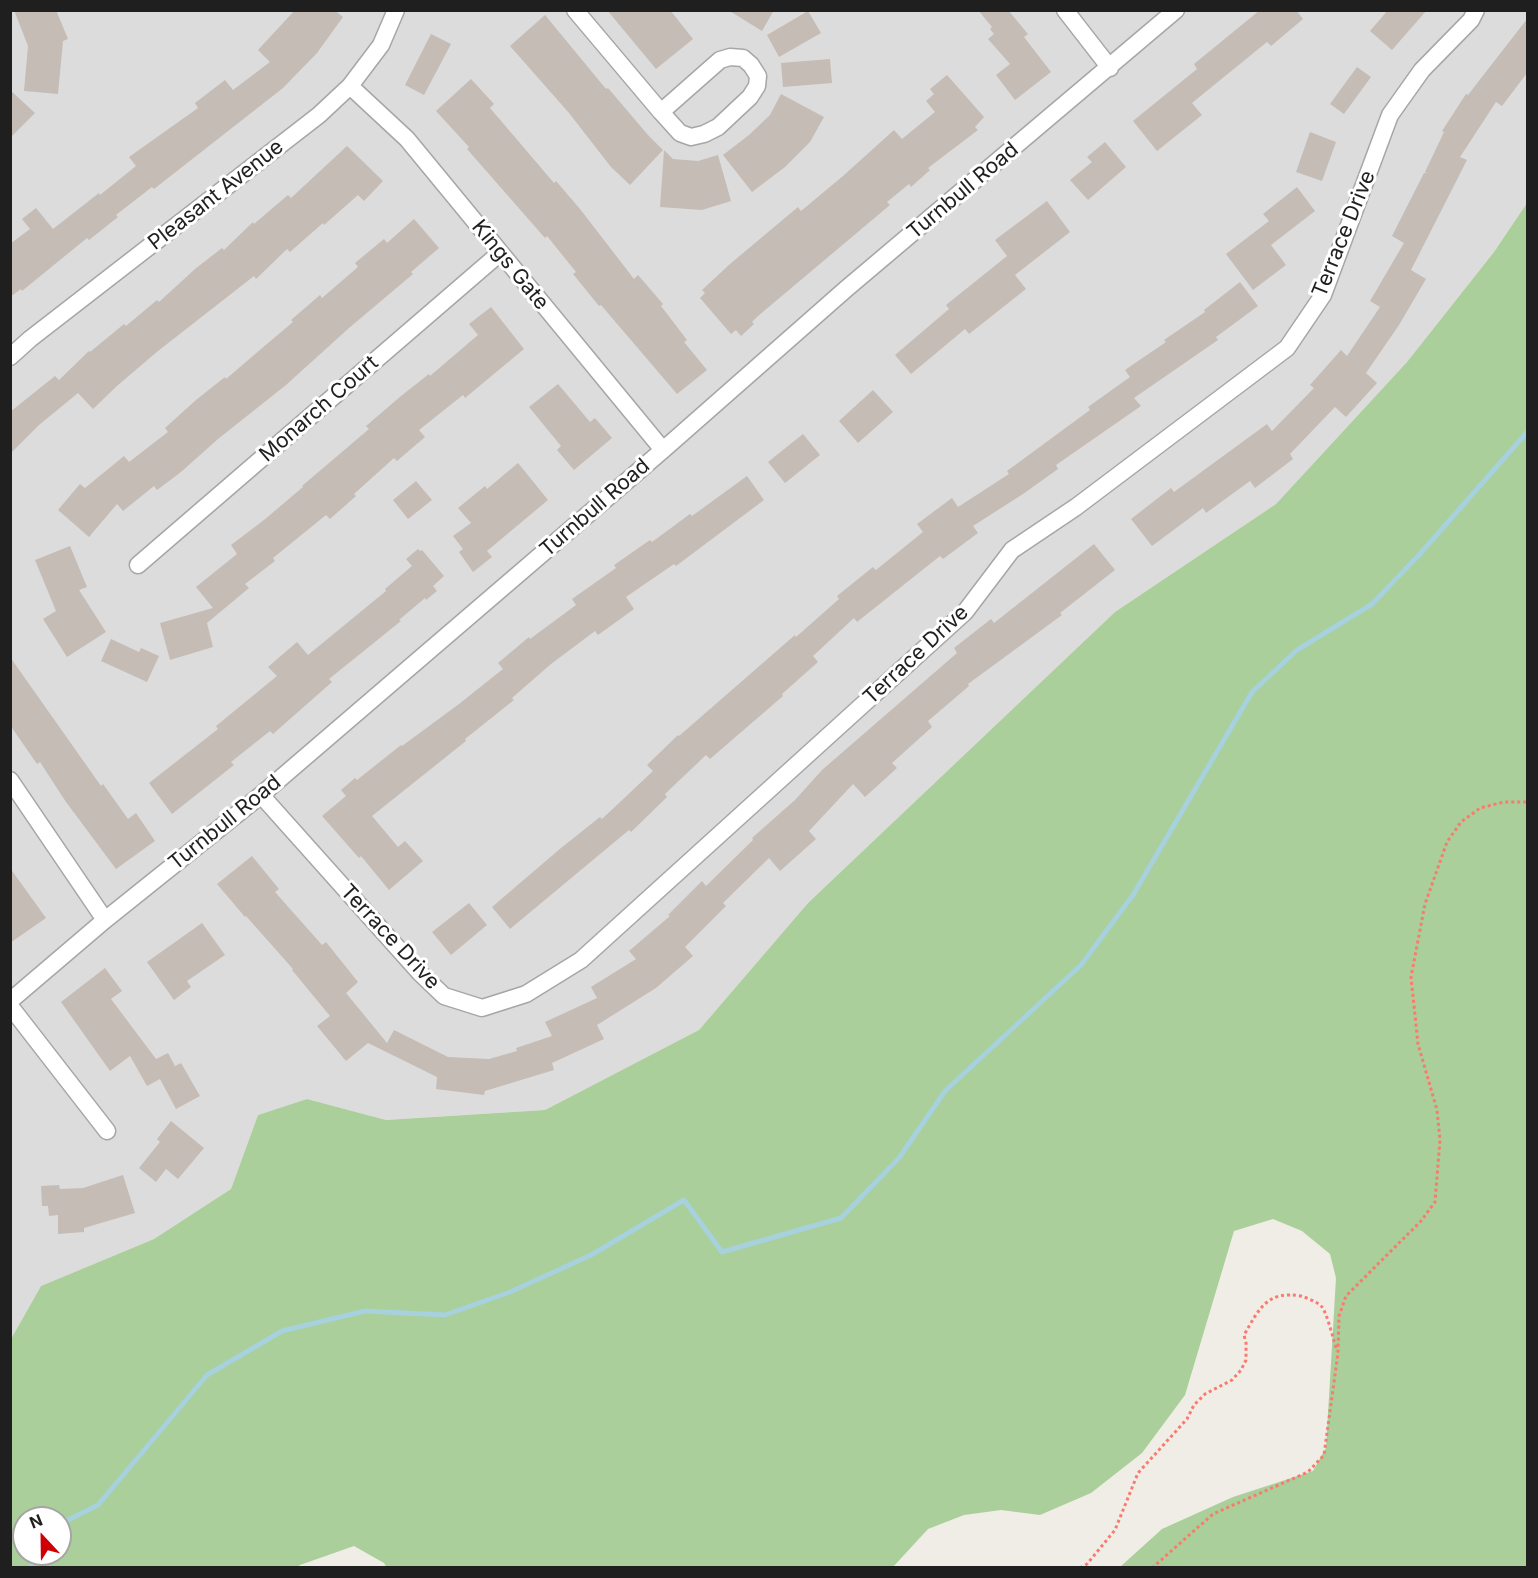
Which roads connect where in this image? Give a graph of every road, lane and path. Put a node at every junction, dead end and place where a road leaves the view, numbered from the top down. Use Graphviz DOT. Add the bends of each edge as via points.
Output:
graph roads {
  1 [pos="396,10"];
  2 [pos="575,10"];
  3 [pos="1065,10"];
  4 [pos="1176,10"];
  5 [pos="1476,10"];
  6 [pos="1110,68"];
  7 [pos="350,86"];
  8 [pos="661,112"];
  9 [pos="500,253"];
  10 [pos="10,357"];
  11 [pos="663,450"];
  12 [pos="138,565"];
  13 [pos="10,780"];
  14 [pos="261,795"];
  15 [pos="1527,802"];
  16 [pos="105,920"];
  17 [pos="10,1001"];
  18 [pos="10,1005"];
  19 [pos="107,1131"];
  20 [pos="1338,1353"];
  21 [pos="1080,1568"];
  22 [pos="1152,1568"];
  1 -- 7 [label="street, Pleasant Avenue" via="381,45"];
  2 -- 8 [label="street"];
  3 -- 6 [label="street"];
  4 -- 6 [label="street, Turnbull Road"];
  5 -- 14 [label="street, Terrace Drive" via="1422,70 1390,115 1323,295 1287,348 1076,507 1012,550 965,612 581,960 526,994 482,1008 444,996"];
  6 -- 11 [label="street, Turnbull Road" via="846,289"];
  7 -- 9 [label="street, Kings Gate" via="407,139"];
  7 -- 10 [label="street, Pleasant Avenue" via="301,129"];
  8 -- 8 [label="street" via="680,133 692,137 704,134 718,127 750,97 758,76 743,58 720,60"];
  9 -- 11 [label="street, Kings Gate"];
  9 -- 12 [label="street, Monarch Court"];
  11 -- 14 [label="street, Turnbull Road"];
  13 -- 16 [label="street"];
  14 -- 16 [label="street, Turnbull Road"];
  15 -- 20 [label="path" via="1480,808 1461,822 1447,842 1425,904 1411,977 1418,1044 1437,1110 1440,1140 1435,1202 1346,1296 1339,1316"];
  16 -- 17 [label="street, Turnbull Road"];
  18 -- 19 [label="street"];
  20 -- 21 [label="path" via="1322,1306 1291,1295 1278,1295 1270,1300 1257,1312 1244,1335 1246,1360 1241,1370 1232,1380 1205,1394 1138,1473 1115,1530"];
  20 -- 22 [label="path" via="1324,1455 1308,1473 1213,1514"];
}
